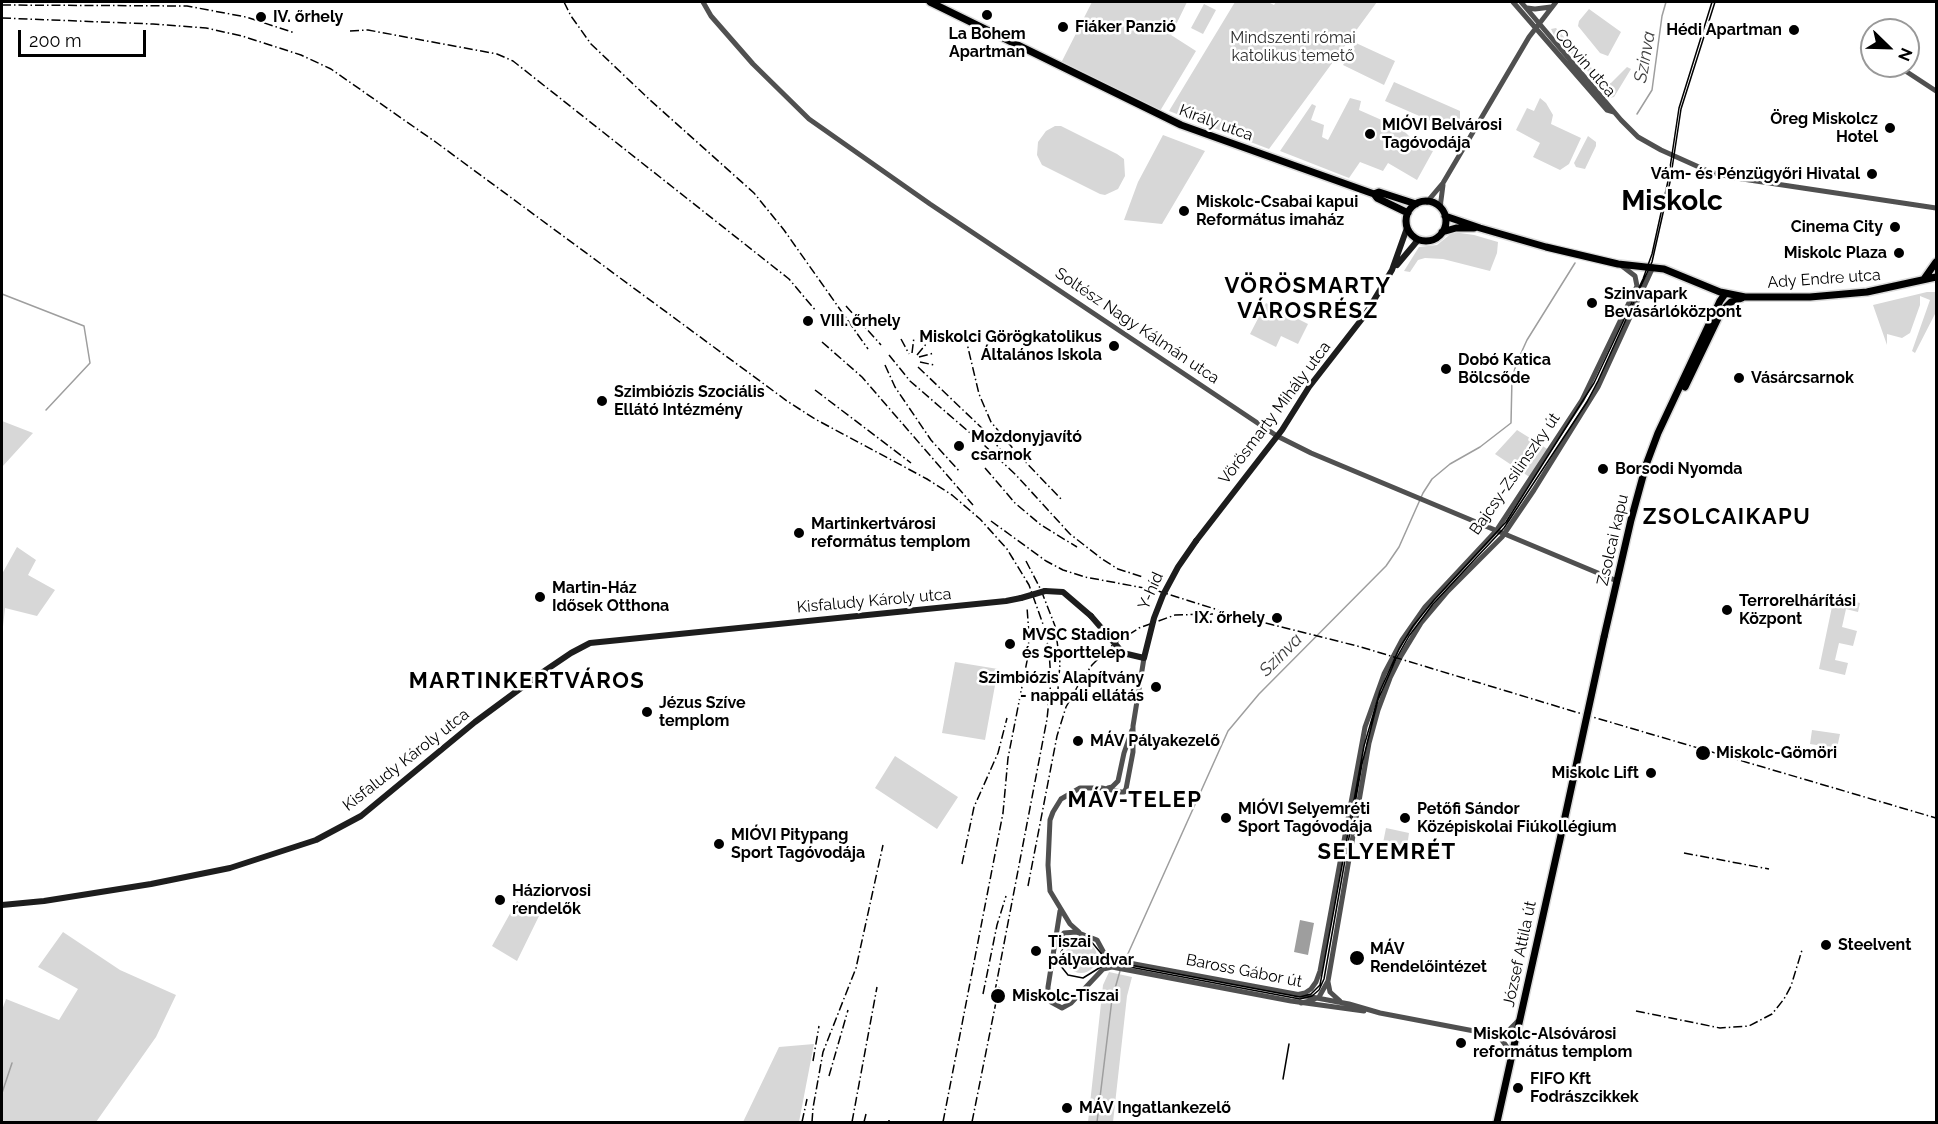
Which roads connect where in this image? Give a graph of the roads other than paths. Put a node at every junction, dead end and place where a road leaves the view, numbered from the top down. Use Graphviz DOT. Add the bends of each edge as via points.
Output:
graph roads {
  1 [pos="703,2"];
  2 [pos="930,2"];
  3 [pos="1513,2"];
  4 [pos="1521,2"];
  5 [pos="1554,4"];
  6 [pos="1527,8"];
  7 [pos="1537,24"];
  8 [pos="1545,29"];
  9 [pos="1529,37"];
  10 [pos="1545,38"];
  11 [pos="1916,78"];
  12 [pos="1936,91"];
  13 [pos="1614,112"];
  14 [pos="1443,183"];
  15 [pos="1374,194"];
  16 [pos="1427,201"];
  17 [pos="1416,204"];
  18 [pos="1440,208"];
  19 [pos="1936,208"];
  20 [pos="1408,213"];
  21 [pos="1445,216"];
  22 [pos="1407,228"];
  23 [pos="1480,228"];
  24 [pos="1442,232"];
  25 [pos="1418,240"];
  26 [pos="1936,262"];
  27 [pos="1618,264"];
  28 [pos="1653,267"];
  29 [pos="1392,270"];
  30 [pos="1936,277"];
  31 [pos="1924,280"];
  32 [pos="1725,294"];
  33 [pos="1745,297"];
  34 [pos="1734,300"];
  35 [pos="1721,312"];
  36 [pos="1277,436"];
  37 [pos="1652,450"];
  38 [pos="1496,531"];
  39 [pos="1504,534"];
  40 [pos="1196,541"];
  41 [pos="1617,581"];
  42 [pos="1144,658"];
  43 [pos="1133,726"];
  44 [pos="1104,788"];
  45 [pos="1563,826"];
  46 [pos="2,905"];
  47 [pos="1060,909"];
  48 [pos="1080,933"];
  49 [pos="1055,943"];
  50 [pos="1104,953"];
  51 [pos="1112,963"];
  52 [pos="1132,967"];
  53 [pos="1103,969"];
  54 [pos="1320,970"];
  55 [pos="1328,981"];
  56 [pos="1296,995"];
  57 [pos="1320,998"];
  58 [pos="1301,1003"];
  59 [pos="1347,1004"];
  60 [pos="1334,1007"];
  61 [pos="1380,1013"];
  62 [pos="1520,1020"];
  63 [pos="1498,1036"];
  64 [pos="1516,1039"];
  65 [pos="1513,1054"];
  66 [pos="1497,1122"];
  1 -- 36 [label="street, Soltész Nagy Kálmán utca" via="711,16 809,119"];
  2 -- 15 [label="main road, Király utca" via="1181,125"];
  3 -- 7 [label="street, Corvin utca"];
  4 -- 6 [label="street, Corvin utca"];
  5 -- 6 [label="street"];
  5 -- 7 [label="street"];
  5 -- 8 [label="street" via="1545,20"];
  6 -- 7 [label="street, Corvin utca"];
  7 -- 8 [label="street, Corvin utca"];
  7 -- 9 [label="street"];
  7 -- 10 [label="street, Corvin utca"];
  8 -- 13 [label="street, Corvin utca"];
  9 -- 10 [label="street"];
  9 -- 14 [label="street"];
  10 -- 13 [label="street, Corvin utca" via="1607,110"];
  11 -- 12 [label="street"];
  13 -- 19 [label="street, Corvin utca" via="1638,136 1714,174"];
  14 -- 16 [label="street"];
  14 -- 18 [label="street"];
  15 -- 17 [label="main road, Király utca" via="1379,192"];
  15 -- 20 [label="main road, Király utca"];
  16 -- 17 [label="main road"];
  16 -- 18 [label="main road"];
  17 -- 20 [label="main road"];
  18 -- 21 [label="main road"];
  20 -- 22 [label="main road"];
  21 -- 23 [label="main road"];
  21 -- 24 [label="main road"];
  22 -- 25 [label="main road"];
  22 -- 29 [label="main road, Vörösmarty Mihály utca"];
  23 -- 24 [label="main road"];
  23 -- 27 [label="main road"];
  24 -- 25 [label="main road" via="1432,240"];
  25 -- 29 [label="main road, Vörösmarty Mihály utca"];
  26 -- 31 [label="main road"];
  27 -- 28 [label="main road"];
  27 -- 38 [label="street, Bajcsy-Zsilinszky út" via="1637,278 1636,291 1582,400"];
  28 -- 32 [label="main road, Ady Endre utca"];
  28 -- 39 [label="street, Bajcsy-Zsilinszky út" via="1598,387"];
  29 -- 36 [label="main road, Vörösmarty Mihály utca" via="1365,315"];
  30 -- 31 [label="main road, Ady Endre utca"];
  31 -- 33 [label="main road, Ady Endre utca" via="1846,294"];
  32 -- 33 [label="main road, Ady Endre utca"];
  32 -- 34 [label="main road, Ady Endre utca"];
  32 -- 35 [label="main road"];
  32 -- 37 [label="main road, Zsolcai kapu"];
  33 -- 34 [label="main road"];
  34 -- 35 [label="main road"];
  35 -- 37 [label="main road, Zsolcai kapu"];
  36 -- 38 [label="street, Soltész Nagy Kálmán utca"];
  36 -- 40 [label="main road, Vörösmarty Mihály utca"];
  37 -- 41 [label="main road, Zsolcai kapu" via="1640,483"];
  38 -- 39 [label="street, Soltész Nagy Kálmán utca"];
  38 -- 54 [label="street, Bajcsy-Zsilinszky út" via="1417,618 1395,651 1379,686 1361,746"];
  39 -- 41 [label="street, Soltész Nagy Kálmán utca"];
  39 -- 55 [label="street, Bajcsy-Zsilinszky út" via="1421,623 1384,692 1368,747"];
  40 -- 42 [label="main road, Y-híd, bridge" via="1163,596"];
  41 -- 45 [label="main road, Zsolcai kapu, bridge"];
  42 -- 43 [label="street, Y-híd"];
  42 -- 46 [label="main road, Kisfaludy Károly utca, bridge" via="1123,653 1091,616 1063,592 1045,591 1006,601 590,643 475,722 361,816 316,840 221,870 134,887"];
  43 -- 44 [label="street" via="1118,781"];
  43 -- 44 [label="street" via="1133,752 1124,792"];
  44 -- 47 [label="street" via="1071,791 1053,812 1049,829 1049,884"];
  45 -- 62 [label="main road, József Attila út"];
  47 -- 48 [label="street, Baross Gábor út"];
  47 -- 49 [label="street"];
  48 -- 49 [label="street" via="1064,933"];
  48 -- 50 [label="street, Baross Gábor út" via="1096,940"];
  49 -- 53 [label="street" via="1048,996 1056,1006 1071,1004"];
  50 -- 51 [label="street, Baross Gábor út"];
  50 -- 53 [label="street"];
  51 -- 52 [label="street, Baross Gábor út"];
  51 -- 53 [label="street, Baross Gábor út"];
  52 -- 56 [label="street, Baross Gábor út"];
  52 -- 58 [label="street, Baross Gábor út"];
  54 -- 56 [label="street, Bajcsy-Zsilinszky út" via="1311,989"];
  54 -- 57 [label="street"];
  55 -- 57 [label="street, Bajcsy-Zsilinszky út"];
  55 -- 59 [label="street" via="1333,995"];
  56 -- 57 [label="street, Baross Gábor út"];
  57 -- 58 [label="street"];
  57 -- 59 [label="street, Baross Gábor út"];
  57 -- 60 [label="street"];
  58 -- 60 [label="street, Baross Gábor út"];
  59 -- 61 [label="street, Baross Gábor út"];
  60 -- 61 [label="street, Baross Gábor út"];
  61 -- 63 [label="street, Baross Gábor út"];
  62 -- 63 [label="street"];
  62 -- 64 [label="main road, József Attila út"];
  63 -- 64 [label="street, Baross Gábor út"];
  63 -- 65 [label="street"];
  64 -- 65 [label="main road, József Attila út"];
  65 -- 66 [label="main road, József Attila út"];
}
